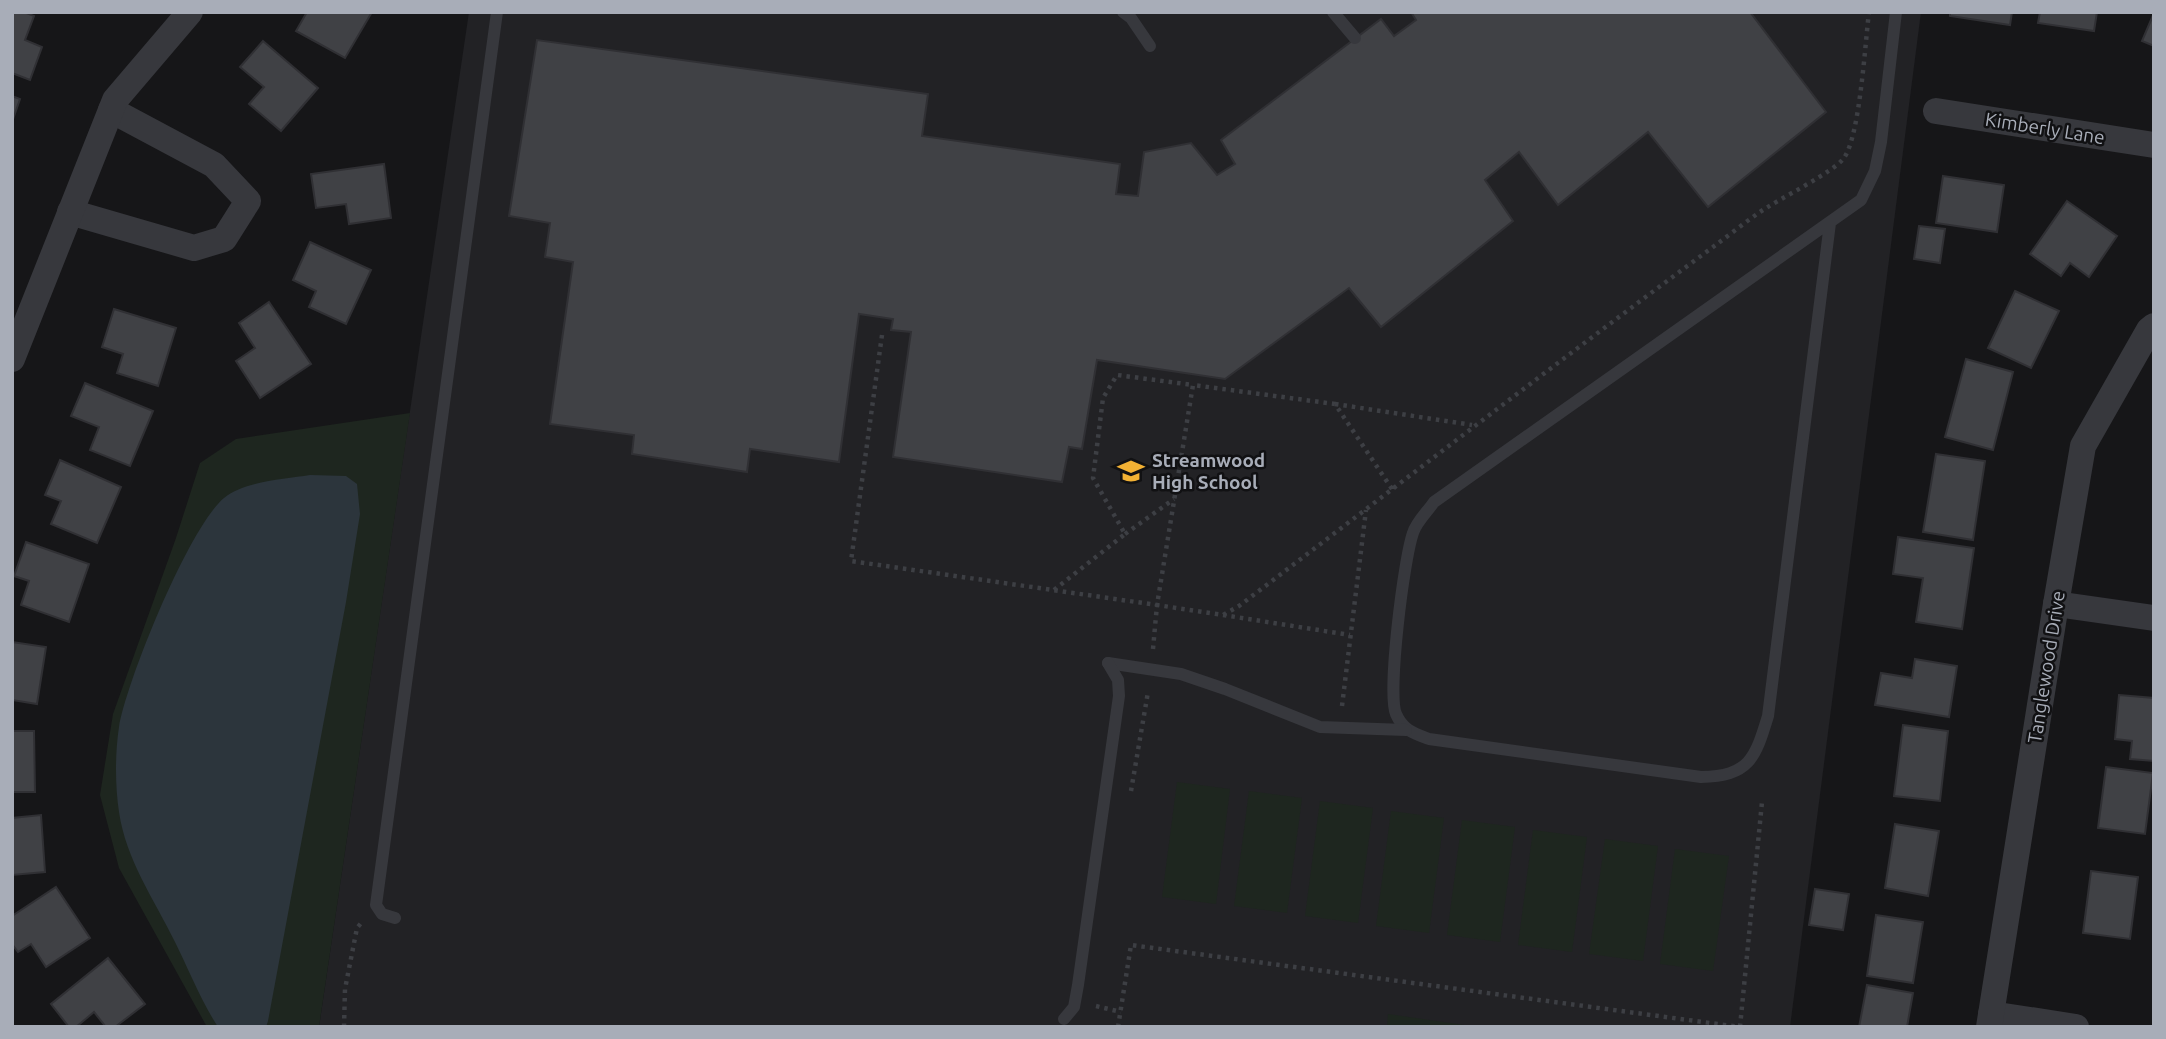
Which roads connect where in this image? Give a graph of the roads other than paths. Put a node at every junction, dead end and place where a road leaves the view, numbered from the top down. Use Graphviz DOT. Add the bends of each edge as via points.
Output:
graph roads {
  1 [pos="190,12"];
  2 [pos="497,12"];
  3 [pos="1123,12"];
  4 [pos="1333,12"];
  5 [pos="1896,12"];
  6 [pos="1355,38"];
  7 [pos="1150,46"];
  8 [pos="111,110"];
  9 [pos="1936,111"];
  10 [pos="2154,145"];
  11 [pos="71,212"];
  12 [pos="1830,223"];
  13 [pos="2154,326"];
  14 [pos="12,359"];
  15 [pos="2056,604"];
  16 [pos="2154,618"];
  17 [pos="1406,730"];
  18 [pos="395,918"];
  19 [pos="1064,1019"];
  20 [pos="1990,1021"];
  21 [pos="2076,1027"];
  1 -- 8 [label="street"];
  2 -- 18 [label="lane" via="376,905 382,914"];
  3 -- 7 [label="lane"];
  4 -- 6 [label="lane"];
  5 -- 12 [label="lane" via="1875,171 1861,200"];
  8 -- 11 [label="street"];
  8 -- 11 [label="street" via="214,165 248,201 224,239 194,248"];
  9 -- 10 [label="street, Kimberly Lane"];
  11 -- 14 [label="street"];
  12 -- 17 [label="lane" via="1434,502 1413,531 1400,611 1392,683 1395,712"];
  12 -- 17 [label="lane" via="1768,716 1760,743 1746,765 1727,776 1701,777 1429,739"];
  13 -- 15 [label="street, Tanglewood Drive" via="2083,446"];
  15 -- 16 [label="street"];
  15 -- 20 [label="street, Tanglewood Drive"];
  17 -- 19 [label="lane" via="1320,727 1181,674 1108,663 1118,680 1119,696 1078,985 1074,1007"];
  20 -- 21 [label="street"];
}
